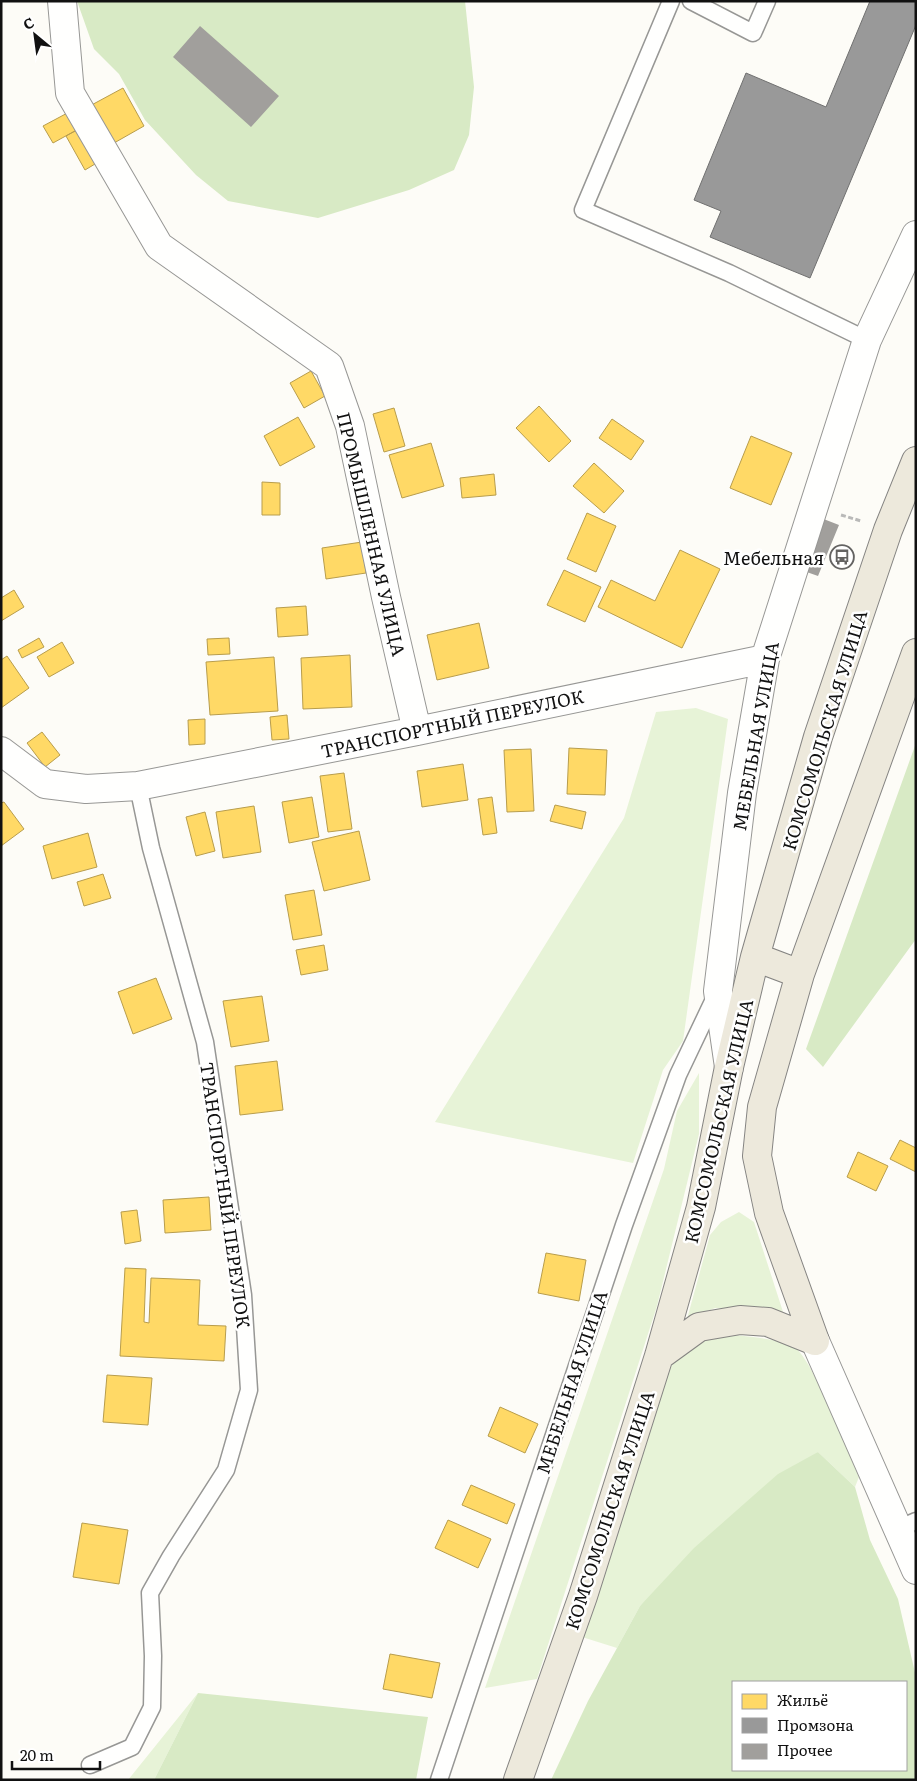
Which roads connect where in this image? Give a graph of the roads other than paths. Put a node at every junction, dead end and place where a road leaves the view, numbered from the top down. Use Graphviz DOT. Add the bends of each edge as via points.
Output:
graph roads {
  1 [pos="62,1"];
  2 [pos="671,1"];
  3 [pos="692,1"];
  4 [pos="768,1"];
  5 [pos="916,235"];
  6 [pos="867,340"];
  7 [pos="916,461"];
  8 [pos="916,653"];
  9 [pos="765,659"];
  10 [pos="417,731"];
  11 [pos="1,751"];
  12 [pos="138,786"];
  13 [pos="755,958"];
  14 [pos="800,974"];
  15 [pos="718,991"];
  16 [pos="729,1067"];
  17 [pos="815,1340"];
  18 [pos="660,1356"];
  19 [pos="907,1525"];
  20 [pos="916,1570"];
  21 [pos="90,1765"];
  22 [pos="439,1780"];
  23 [pos="518,1780"];
  1 -- 10 [label="street, ПРОМЫШЛЕННАЯ УЛИЦА" via="70,93 158,246 329,366 350,426"];
  2 -- 6 [label="lane" via="583,210 729,273"];
  3 -- 4 [label="lane" via="753,33"];
  5 -- 6 [label="street, МЕБЕЛЬНАЯ УЛИЦА"];
  6 -- 9 [label="street, МЕБЕЛЬНАЯ УЛИЦА"];
  7 -- 13 [label="main road, КОМСОМОЛЬСКАЯ УЛИЦА" via="888,530 818,737"];
  8 -- 14 [label="main road"];
  9 -- 10 [label="street, ТРАНСПОРТНЫЙ ПЕРЕУЛОК"];
  9 -- 15 [label="street, МЕБЕЛЬНАЯ УЛИЦА" via="742,794"];
  10 -- 12 [label="street, ТРАНСПОРТНЫЙ ПЕРЕУЛОК"];
  11 -- 12 [label="street, ТРАНСПОРТНЫЙ ПЕРЕУЛОК" via="45,784 86,789"];
  12 -- 21 [label="lane, ТРАНСПОРТНЫЙ ПЕРЕУЛОК" via="151,848 204,1042 244,1295 250,1390 226,1470 150,1594 152,1707 132,1747"];
  13 -- 14 [label="main road"];
  13 -- 16 [label="main road, КОМСОМОЛЬСКАЯ УЛИЦА"];
  14 -- 17 [label="main road" via="762,1107 757,1156 769,1213"];
  15 -- 16 [label="street, МЕБЕЛЬНАЯ УЛИЦА"];
  15 -- 22 [label="lane, МЕБЕЛЬНАЯ УЛИЦА" via="678,1074 624,1225"];
  16 -- 18 [label="main road, КОМСОМОЛЬСКАЯ УЛИЦА" via="701,1207"];
  17 -- 18 [label="main road" via="768,1322 740,1320 700,1327"];
  17 -- 19 [label="street"];
  18 -- 23 [label="main road, КОМСОМОЛЬСКАЯ УЛИЦА" via="583,1596"];
  19 -- 20 [label="street"];
}
